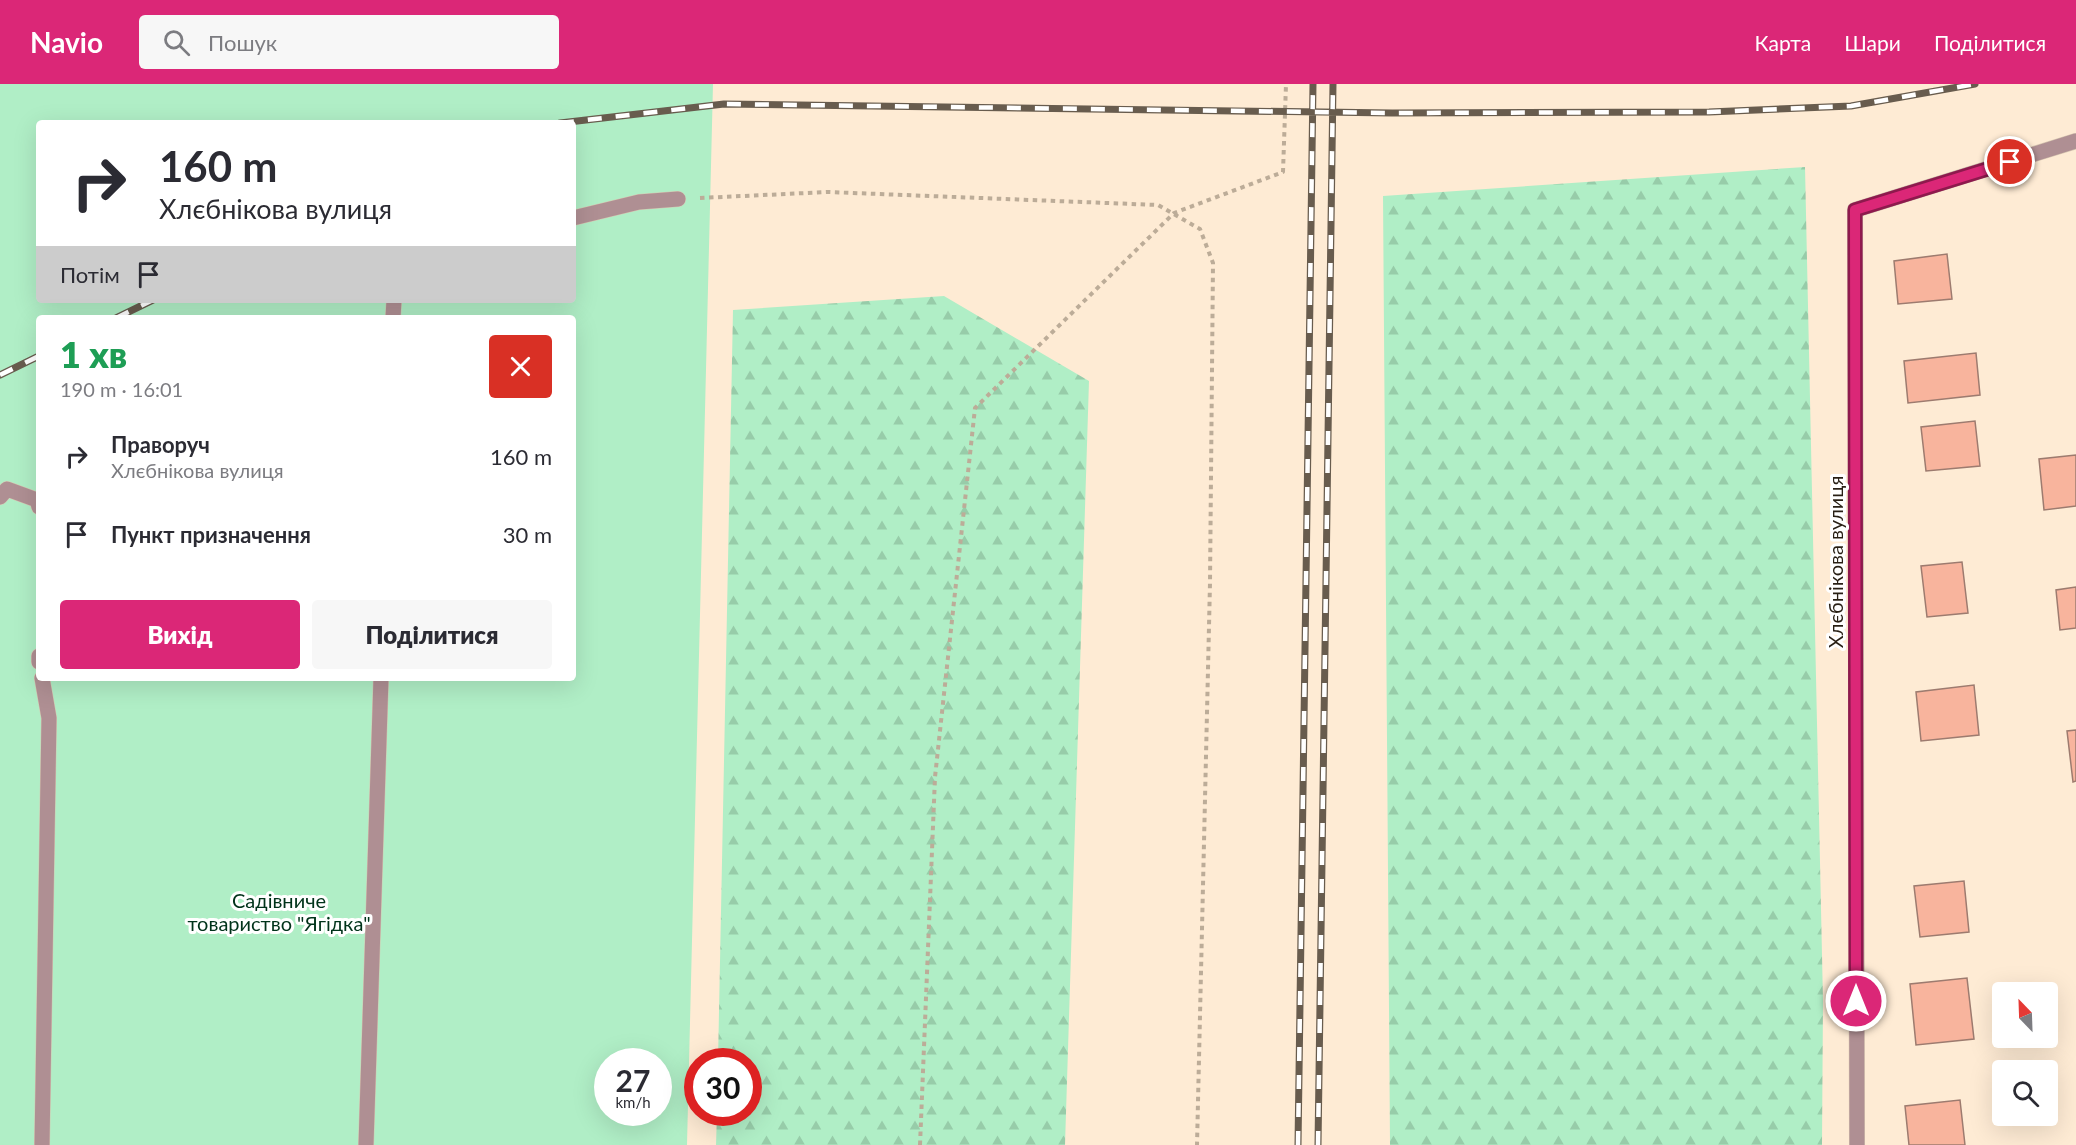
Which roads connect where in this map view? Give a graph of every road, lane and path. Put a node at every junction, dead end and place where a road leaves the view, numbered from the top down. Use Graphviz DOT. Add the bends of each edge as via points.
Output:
graph roads {
  1 [pos="1286,84"];
  2 [pos="2076,141"];
  3 [pos="678,199"];
  4 [pos="576,217"];
  5 [pos="0,497"];
  6 [pos="36,500"];
  7 [pos="43,681"];
  8 [pos="381,681"];
  9 [pos="42,1145"];
  10 [pos="366,1145"];
  11 [pos="920,1145"];
  12 [pos="1197,1145"];
  13 [pos="1857,1145"];
  1 -- 11 [label="path" via="1283,172 1174,213 975,408 935,777"];
  2 -- 13 [label="street, Хлєбнікова вулиця" via="1855,210"];
  3 -- 4 [label="street" via="639,202"];
  3 -- 12 [label="path" via="828,192 1158,205 1200,229 1213,263"];
  5 -- 6 [label="street" via="7,489"];
  7 -- 9 [label="street" via="49,718"];
  8 -- 10 [label="street"];
}
